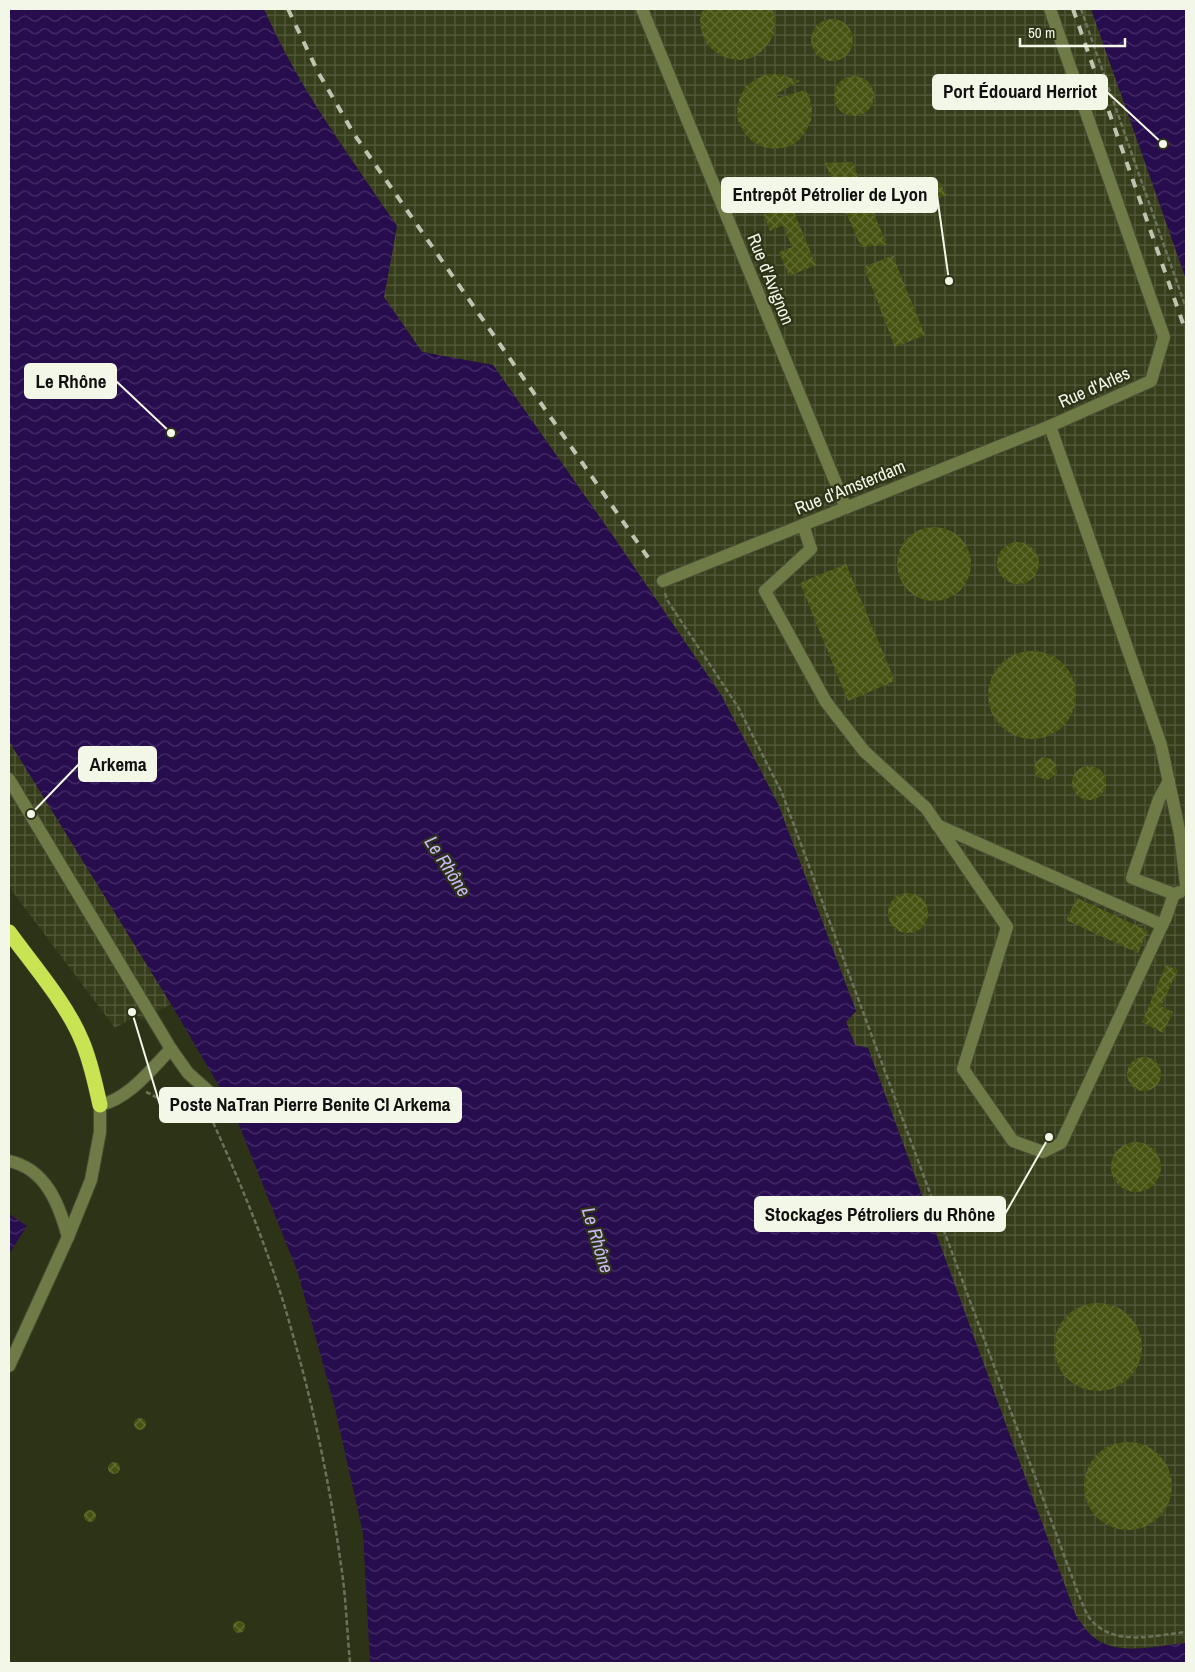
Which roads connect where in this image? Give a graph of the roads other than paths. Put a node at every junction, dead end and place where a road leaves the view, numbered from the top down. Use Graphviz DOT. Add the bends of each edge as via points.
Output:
graph roads {
  1 [pos="642,9"];
  2 [pos="1050,9"];
  3 [pos="1050,426"];
  4 [pos="846,508"];
  5 [pos="803,525"];
  6 [pos="663,581"];
  7 [pos="9,779"];
  8 [pos="1169,781"];
  9 [pos="937,824"];
  10 [pos="1186,885"];
  11 [pos="1180,892"];
  12 [pos="1162,924"];
  13 [pos="9,932"];
  14 [pos="172,1049"];
  15 [pos="100,1105"];
  16 [pos="226,1107"];
  17 [pos="9,1162"];
  18 [pos="68,1238"];
  19 [pos="9,1366"];
  1 -- 4 [label="street, Rue d'Avignon"];
  2 -- 3 [label="street, Rue d'Arles" via="1164,337 1151,381"];
  3 -- 4 [label="street, Rue d'Amsterdam"];
  3 -- 8 [label="street, Rue d'Arles" via="1161,745"];
  4 -- 5 [label="street, Rue d'Amsterdam"];
  5 -- 6 [label="street, Rue d'Amsterdam"];
  5 -- 9 [label="street" via="811,550 765,591 826,702 864,751 926,808"];
  7 -- 14 [label="street"];
  8 -- 10 [label="street, Rue d'Arles"];
  8 -- 11 [label="street" via="1159,799 1132,878"];
  9 -- 12 [label="street"];
  9 -- 12 [label="street" via="1007,927 963,1069 1014,1140 1043,1152 1061,1143"];
  11 -- 12 [label="street"];
  13 -- 15 [label="highway" via="70,1017 92,1068"];
  14 -- 15 [label="street" via="133,1086"];
  14 -- 16 [label="street" via="188,1073"];
  15 -- 18 [label="street" via="100,1132 91,1180"];
  17 -- 18 [label="street" via="34,1172 44,1181 62,1214"];
  18 -- 19 [label="street"];
}
